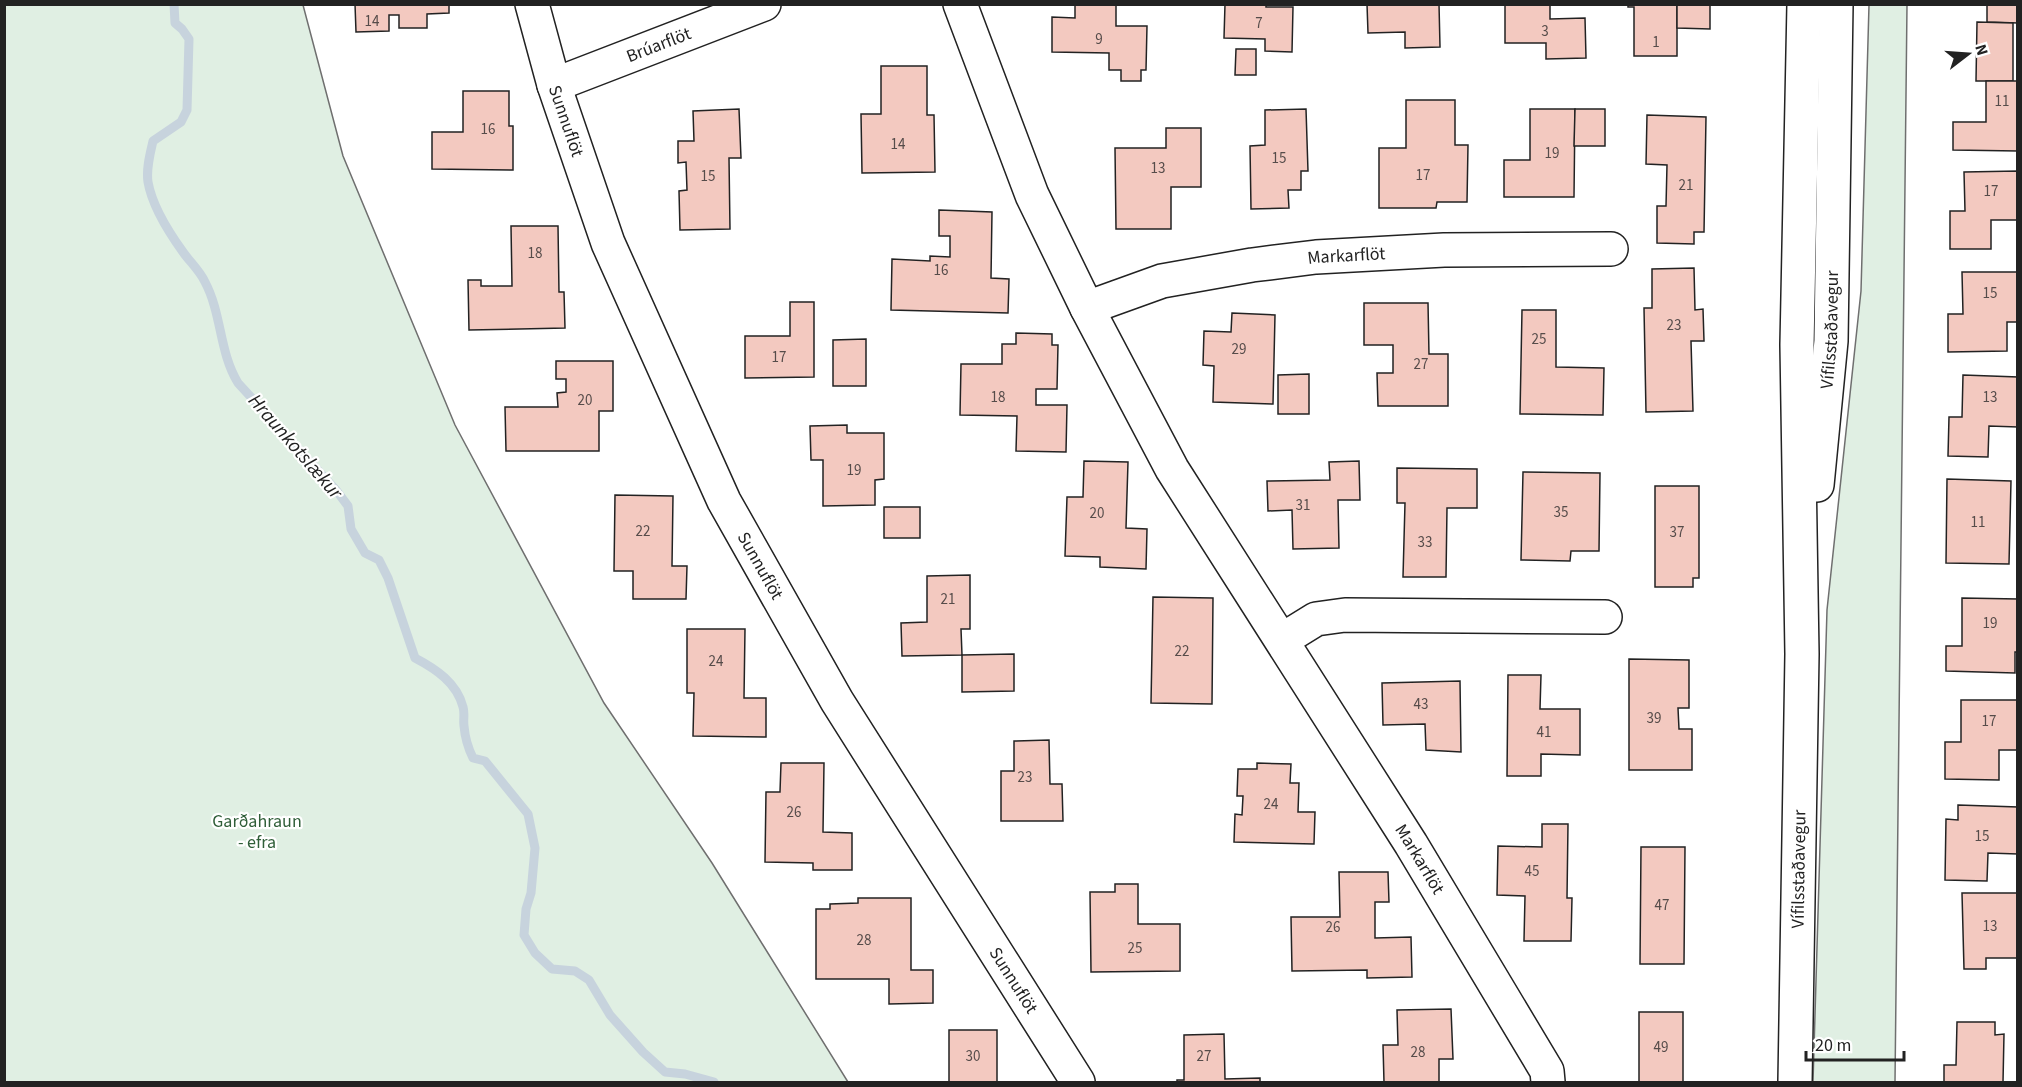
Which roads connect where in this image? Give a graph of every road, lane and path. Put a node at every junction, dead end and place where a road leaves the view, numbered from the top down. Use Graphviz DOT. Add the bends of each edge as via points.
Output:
graph roads {
  1 [pos="532,4"];
  2 [pos="764,4"];
  3 [pos="960,4"];
  4 [pos="1804,4"];
  5 [pos="1836,4"];
  6 [pos="554,85"];
  7 [pos="1611,249"];
  8 [pos="1087,308"];
  9 [pos="1605,617"];
  10 [pos="1282,640"];
  11 [pos="1802,654"];
  12 [pos="1078,1083"];
  13 [pos="1548,1083"];
  14 [pos="1795,1083"];
  1 -- 6 [label="street, Sunnuflöt"];
  2 -- 6 [label="street, Brúarflöt"];
  3 -- 8 [label="street, Markarflöt" via="1032,195"];
  4 -- 11 [label="street, Vífilsstaðavegur" via="1797,345"];
  5 -- 11 [label="street, Vífilsstaðavegur" via="1831,341"];
  6 -- 12 [label="street, Sunnuflöt" via="608,243 724,501 837,701"];
  7 -- 8 [label="street, Markarflöt" via="1316,256 1162,281"];
  8 -- 10 [label="street, Markarflöt" via="1172,469"];
  9 -- 10 [label="street" via="1345,615 1316,619"];
  10 -- 13 [label="street, Markarflöt" via="1411,844 1546,1071"];
  11 -- 14 [label="street, Vífilsstaðavegur"];
}
